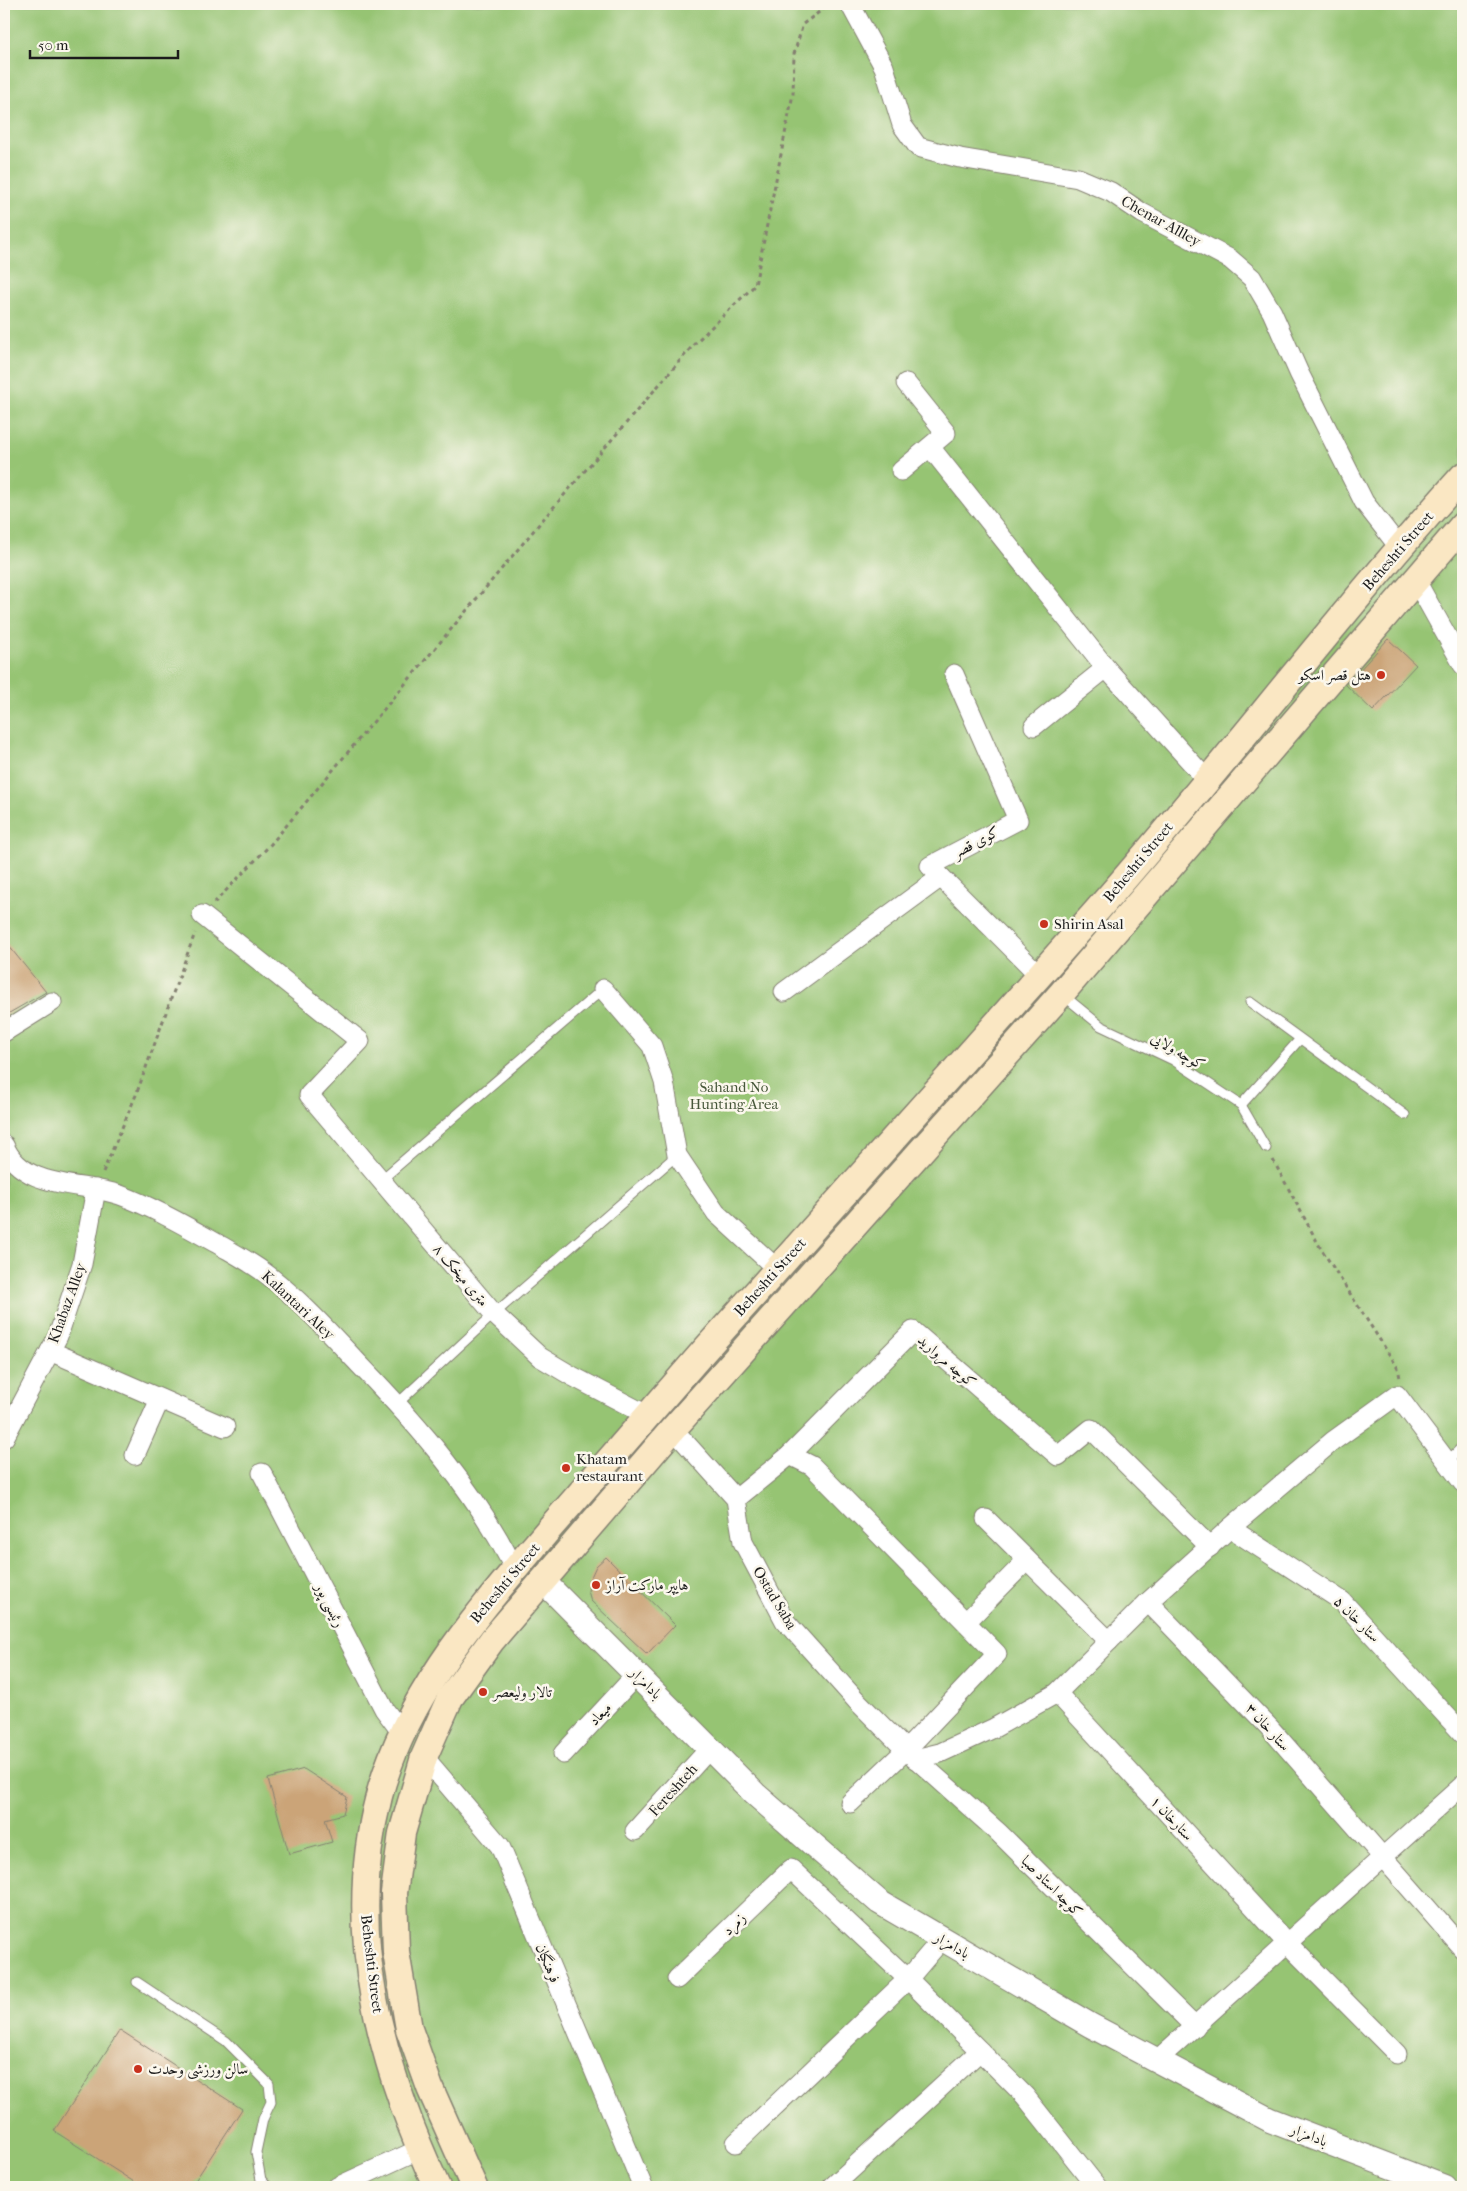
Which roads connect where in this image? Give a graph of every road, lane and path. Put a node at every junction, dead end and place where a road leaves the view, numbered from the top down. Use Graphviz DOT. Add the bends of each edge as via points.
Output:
graph roads {
  1 [pos="830,4"];
  2 [pos="850,4"];
  3 [pos="906,383"];
  4 [pos="930,447"];
  5 [pos="900,471"];
  6 [pos="1463,476"];
  7 [pos="1463,525"];
  8 [pos="1399,547"];
  9 [pos="1415,579"];
  10 [pos="1463,665"];
  11 [pos="1106,668"];
  12 [pos="954,674"];
  13 [pos="1034,726"];
  14 [pos="1207,780"];
  15 [pos="941,877"];
  16 [pos="202,915"];
  17 [pos="1040,975"];
  18 [pos="603,989"];
  19 [pos="784,992"];
  20 [pos="1061,994"];
  21 [pos="52,1002"];
  22 [pos="1250,1002"];
  23 [pos="4,1032"];
  24 [pos="1300,1039"];
  25 [pos="1241,1105"];
  26 [pos="1405,1115"];
  27 [pos="4,1145"];
  28 [pos="1266,1148"];
  29 [pos="678,1155"];
  30 [pos="381,1180"];
  31 [pos="96,1189"];
  32 [pos="777,1269"];
  33 [pos="494,1314"];
  34 [pos="50,1351"];
  35 [pos="1396,1395"];
  36 [pos="160,1399"];
  37 [pos="397,1404"];
  38 [pos="647,1415"];
  39 [pos="225,1426"];
  40 [pos="673,1428"];
  41 [pos="4,1438"];
  42 [pos="1463,1446"];
  43 [pos="790,1454"];
  44 [pos="135,1455"];
  45 [pos="1446,1462"];
  46 [pos="262,1473"];
  47 [pos="1463,1484"];
  48 [pos="736,1499"];
  49 [pos="986,1519"];
  50 [pos="1230,1528"];
  51 [pos="1210,1547"];
  52 [pos="532,1549"];
  53 [pos="1027,1560"];
  54 [pos="513,1572"];
  55 [pos="543,1581"];
  56 [pos="1148,1602"];
  57 [pos="967,1621"];
  58 [pos="1109,1641"];
  59 [pos="637,1674"];
  60 [pos="1057,1693"];
  61 [pos="402,1733"];
  62 [pos="1463,1734"];
  63 [pos="710,1748"];
  64 [pos="563,1754"];
  65 [pos="910,1754"];
  66 [pos="424,1756"];
  67 [pos="1463,1785"];
  68 [pos="850,1804"];
  69 [pos="635,1831"];
  70 [pos="1382,1858"];
  71 [pos="942,1939"];
  72 [pos="1287,1944"];
  73 [pos="1463,1949"];
  74 [pos="677,1979"];
  75 [pos="908,1979"];
  76 [pos="137,1982"];
  77 [pos="1195,2027"];
  78 [pos="980,2051"];
  79 [pos="1397,2054"];
  80 [pos="1157,2060"];
  81 [pos="736,2143"];
  82 [pos="420,2149"];
  83 [pos="268,2187"];
  84 [pos="337,2187"];
  85 [pos="437,2187"];
  86 [pos="474,2187"];
  87 [pos="643,2187"];
  88 [pos="832,2187"];
  89 [pos="1097,2187"];
  90 [pos="1444,2187"];
  1 -- 16 [label="path" via="803,24 794,54 793,94 755,285 690,350 533,531 271,844"];
  2 -- 8 [label="street, Chenar Allley" via="884,67 902,125 918,147 960,158 1078,178 1111,192 1142,213 1230,260 1252,278 1272,312 1364,502"];
  3 -- 4 [label="street" via="946,433"];
  4 -- 5 [label="street"];
  4 -- 11 [label="street"];
  6 -- 8 [label="main road, Beheshti Street"];
  7 -- 9 [label="main road, Beheshti Street"];
  8 -- 14 [label="main road, Beheshti Street"];
  9 -- 10 [label="street"];
  9 -- 20 [label="main road, Beheshti Street"];
  11 -- 13 [label="street"];
  11 -- 14 [label="street"];
  12 -- 15 [label="street, کوی قصر" via="1018,820 930,866"];
  14 -- 17 [label="main road, Beheshti Street"];
  15 -- 17 [label="street"];
  15 -- 19 [label="street"];
  16 -- 30 [label="street, ۸ متری میخک" via="360,1040 309,1095"];
  16 -- 31 [label="path" via="136,1095"];
  17 -- 32 [label="main road, Beheshti Street"];
  18 -- 29 [label="street" via="652,1046 664,1082"];
  18 -- 30 [label="lane"];
  20 -- 25 [label="lane, کوچه ولایی" via="1101,1026 1173,1060"];
  20 -- 40 [label="main road, Beheshti Street"];
  21 -- 23 [label="street"];
  22 -- 24 [label="lane"];
  24 -- 25 [label="lane"];
  24 -- 26 [label="lane"];
  25 -- 28 [label="lane, کوچه ولایی"];
  27 -- 31 [label="street, Kalantari Aley" via="8,1157 26,1171 56,1183"];
  28 -- 35 [label="path" via="1320,1246 1398,1368 1401,1382"];
  29 -- 32 [label="street" via="716,1213"];
  29 -- 33 [label="lane"];
  30 -- 33 [label="street, ۸ متری میخک"];
  31 -- 34 [label="street, Khabaz Alley" via="82,1264"];
  31 -- 37 [label="street, Kalantari Aley" via="161,1215 269,1275"];
  32 -- 38 [label="main road, Beheshti Street"];
  33 -- 37 [label="lane"];
  33 -- 38 [label="street, ۸ متری میخک" via="540,1357"];
  34 -- 36 [label="street"];
  34 -- 41 [label="street, Khabaz Alley"];
  35 -- 45 [label="street"];
  35 -- 50 [label="street" via="1333,1441"];
  36 -- 39 [label="street"];
  36 -- 44 [label="street"];
  37 -- 54 [label="street, Kalantari Aley" via="421,1430 496,1531"];
  38 -- 52 [label="main road, Beheshti Street"];
  40 -- 48 [label="street"];
  40 -- 55 [label="main road, Beheshti Street"];
  42 -- 45 [label="lane"];
  43 -- 48 [label="street"];
  43 -- 51 [label="street, کوچه مروارید" via="913,1331 1058,1456 1091,1429"];
  43 -- 57 [label="street" via="812,1466"];
  45 -- 47 [label="street"];
  46 -- 61 [label="street, رئیسی پور" via="384,1709"];
  48 -- 65 [label="street, Ostad Saba" via="743,1542 785,1621"];
  49 -- 53 [label="street"];
  50 -- 51 [label="street"];
  50 -- 62 [label="street, ستار خان ۵" via="1342,1601"];
  51 -- 56 [label="street"];
  52 -- 54 [label="main road, Beheshti Street"];
  52 -- 55 [label="main road" via="542,1544 551,1546 557,1556"];
  53 -- 57 [label="street"];
  53 -- 58 [label="street"];
  54 -- 55 [label="main road" via="508,1586 510,1593 520,1599"];
  54 -- 61 [label="main road, Beheshti Street" via="439,1664"];
  55 -- 59 [label="street, بادامزار"];
  55 -- 66 [label="main road, Beheshti Street" via="492,1640 450,1698"];
  56 -- 58 [label="street"];
  56 -- 70 [label="street, ستار خان ۳" via="1269,1727"];
  57 -- 65 [label="street" via="997,1654"];
  58 -- 60 [label="street"];
  59 -- 63 [label="street, بادامزار"];
  59 -- 64 [label="street, میعاد"];
  60 -- 65 [label="street" via="940,1754"];
  60 -- 72 [label="street, ستارخان ۱"];
  61 -- 82 [label="main road, Beheshti Street" via="380,1794 366,1863 364,1921 372,1990 388,2062"];
  63 -- 69 [label="street, Fereshteh"];
  63 -- 71 [label="street, بادامزار" via="755,1794 879,1902"];
  65 -- 68 [label="street"];
  65 -- 77 [label="street, کوچه استاد صبا" via="998,1832"];
  66 -- 86 [label="main road, Beheshti Street" via="402,1833 394,1893 396,1952 409,2029 430,2088"];
  66 -- 87 [label="street, فرهنگیان" via="500,1846"];
  67 -- 70 [label="street"];
  70 -- 72 [label="street"];
  70 -- 73 [label="street, ستار خان ۳"];
  71 -- 75 [label="street"];
  71 -- 80 [label="street, بادامزار"];
  72 -- 77 [label="street"];
  72 -- 79 [label="street, ستارخان ۱"];
  74 -- 75 [label="street, زمرد" via="791,1869"];
  75 -- 78 [label="street"];
  75 -- 81 [label="street"];
  76 -- 83 [label="lane" via="226,2041 269,2084 271,2102 263,2119 256,2152 261,2180"];
  77 -- 80 [label="street"];
  78 -- 88 [label="street"];
  78 -- 89 [label="street" via="1025,2096"];
  80 -- 90 [label="street, بادامزار" via="1270,2120"];
  82 -- 84 [label="street"];
  82 -- 85 [label="main road, Beheshti Street"];
}
